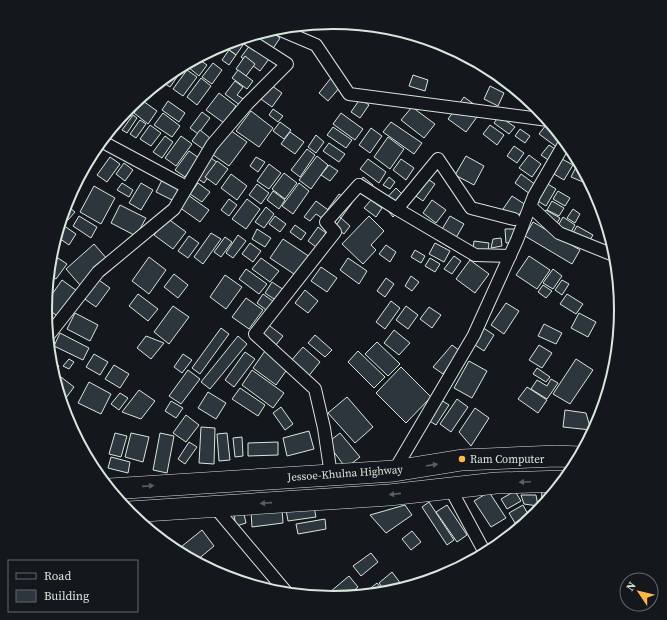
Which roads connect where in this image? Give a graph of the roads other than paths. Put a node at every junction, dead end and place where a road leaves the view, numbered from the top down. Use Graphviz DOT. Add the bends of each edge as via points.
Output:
graph roads {
  1 [pos="287,33"];
  2 [pos="252,42"];
  3 [pos="539,119"];
  4 [pos="107,144"];
  5 [pos="562,147"];
  6 [pos="181,184"];
  7 [pos="530,206"];
  8 [pos="397,209"];
  9 [pos="514,219"];
  10 [pos="609,253"];
  11 [pos="510,256"];
  12 [pos="53,329"];
  13 [pos="573,457"];
  14 [pos="394,470"];
  15 [pos="331,475"];
  16 [pos="556,481"];
  17 [pos="450,488"];
  18 [pos="117,489"];
  19 [pos="214,506"];
  20 [pos="138,511"];
  21 [pos="482,548"];
  22 [pos="281,586"];
  1 -- 3 [label="street" via="316,45 349,94"];
  2 -- 12 [label="street" via="287,64 247,104 212,145 174,209 98,272"];
  4 -- 6 [label="street"];
  5 -- 7 [label="street"];
  7 -- 10 [label="street" via="559,233"];
  7 -- 11 [label="street"];
  8 -- 9 [label="street" via="438,158 471,208"];
  8 -- 11 [label="street" via="475,255"];
  8 -- 15 [label="street" via="359,185 326,222 335,232 255,334 315,389"];
  11 -- 14 [label="street" via="474,335"];
  14 -- 13 [label="highway, Jessoe-Khulna Highway, one-way" via="462,460"];
  14 -- 15 [label="highway, Jessoe-Khulna Highway"];
  18 -- 15 [label="highway, Jessoe-Khulna Highway, one-way"];
  16 -- 17 [label="highway, one-way" via="496,483"];
  17 -- 19 [label="highway, one-way" via="389,495"];
  17 -- 21 [label="street"];
  19 -- 20 [label="highway"];
  19 -- 22 [label="street"];
}
